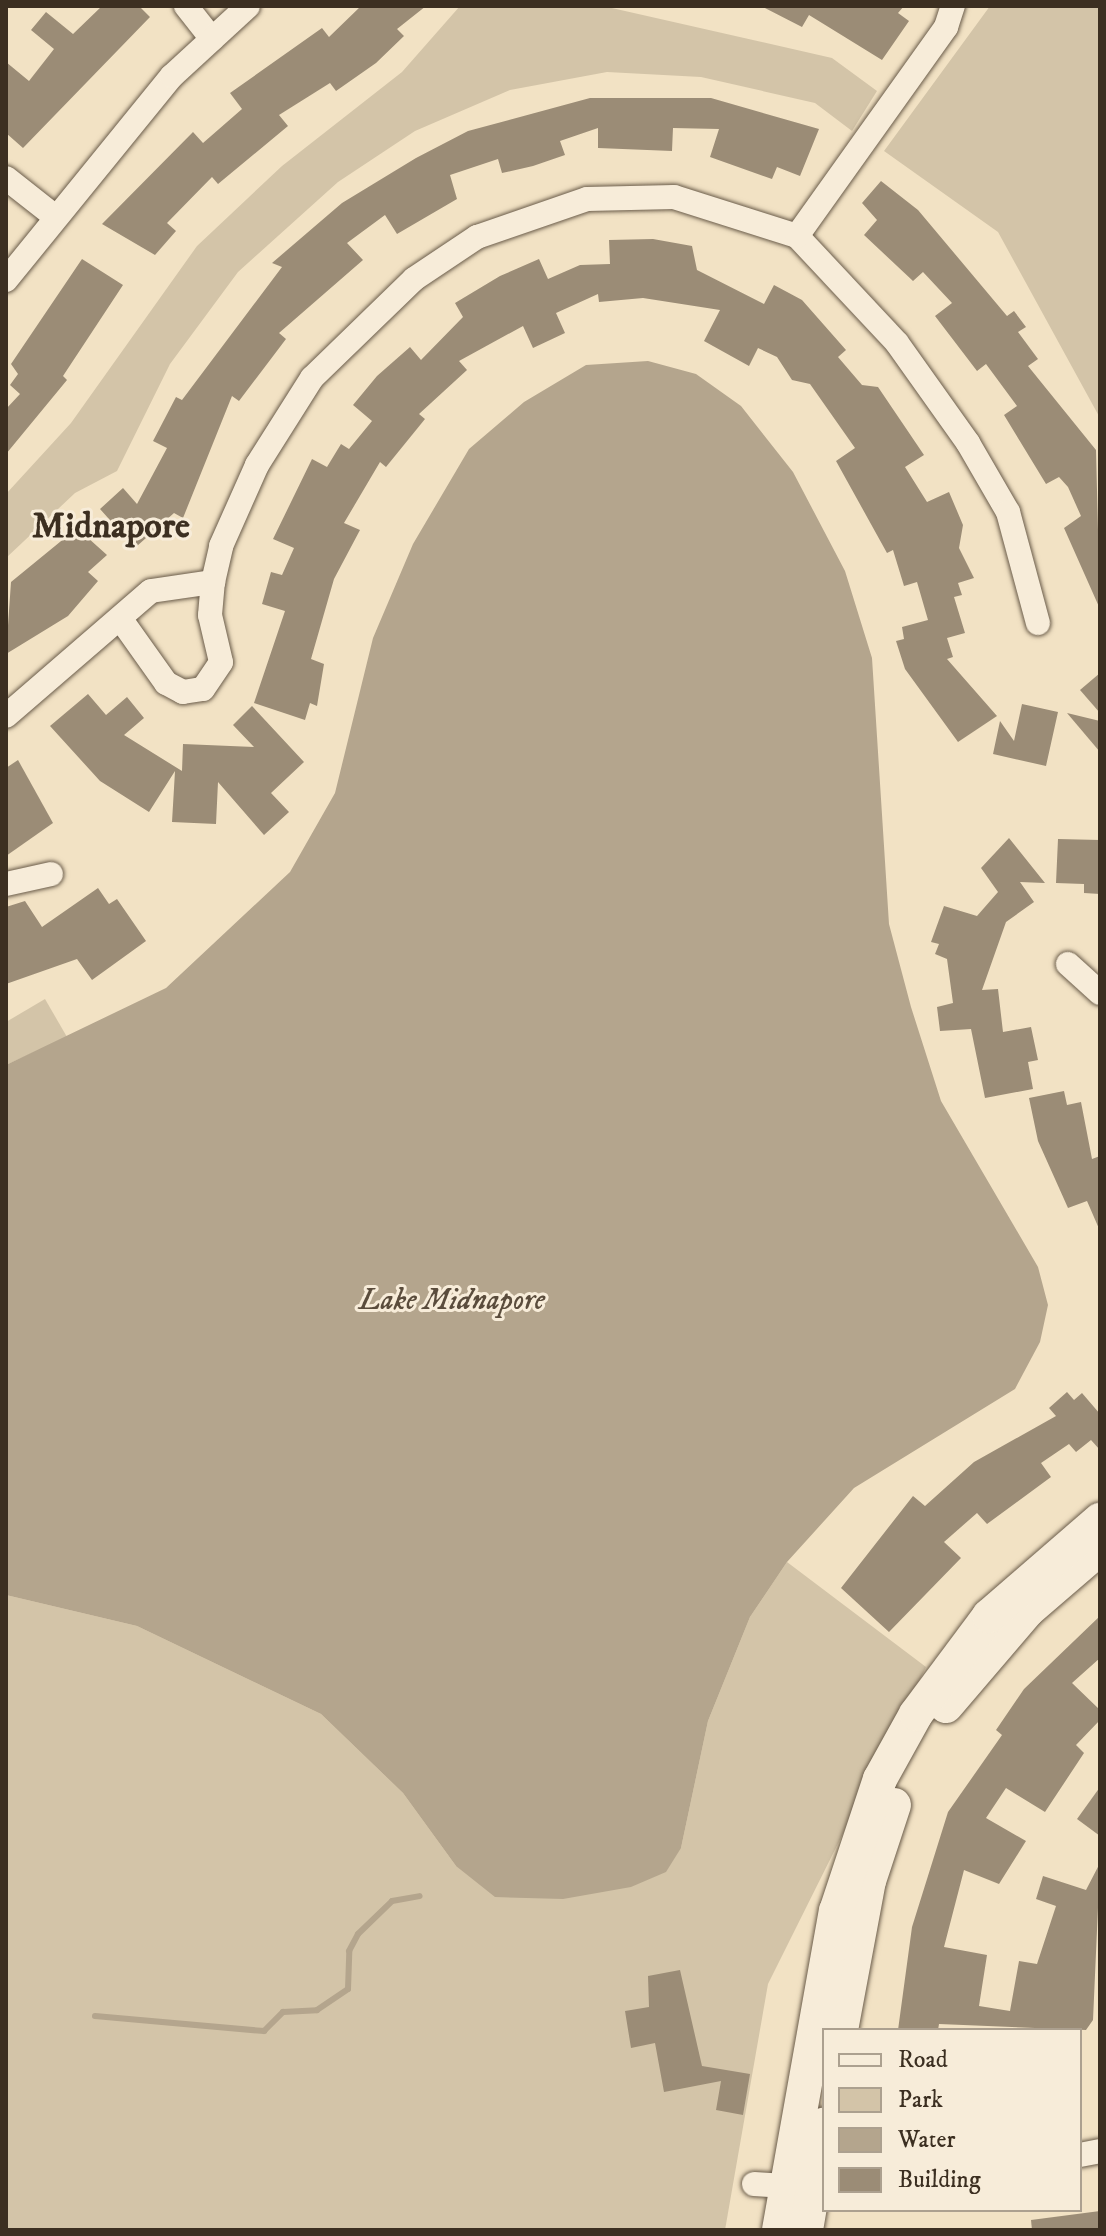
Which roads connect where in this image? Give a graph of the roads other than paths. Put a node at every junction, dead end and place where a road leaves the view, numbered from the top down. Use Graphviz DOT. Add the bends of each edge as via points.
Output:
graph roads {
  1 [pos="186,6"];
  2 [pos="248,6"];
  3 [pos="953,6"];
  4 [pos="212,39"];
  5 [pos="6,178"];
  6 [pos="53,215"];
  7 [pos="797,236"];
  8 [pos="6,280"];
  9 [pos="213,582"];
  10 [pos="122,621"];
  11 [pos="1038,623"];
  12 [pos="6,716"];
  13 [pos="51,874"];
  14 [pos="6,884"];
  15 [pos="1068,964"];
  16 [pos="1100,993"];
  17 [pos="1100,1520"];
  18 [pos="1100,1548"];
  19 [pos="944,1690"];
  20 [pos="849,1913"];
  21 [pos="826,2028"];
  22 [pos="841,2028"];
  23 [pos="822,2047"];
  24 [pos="822,2129"];
  25 [pos="794,2186"];
  26 [pos="779,2230"];
  27 [pos="806,2230"];
  1 -- 4 [label="street"];
  2 -- 4 [label="street"];
  3 -- 7 [label="street" via="946,27"];
  4 -- 6 [label="street"];
  5 -- 6 [label="street"];
  6 -- 8 [label="street"];
  7 -- 9 [label="street" via="711,204 631,194 551,206 477,237 381,306 312,378 257,465 221,546"];
  7 -- 11 [label="street" via="897,343 968,443 1008,512"];
  9 -- 10 [label="street" via="165,584"];
  9 -- 10 [label="street" via="210,615 221,662 203,689 183,692 166,683"];
  10 -- 12 [label="street"];
  13 -- 14 [label="street"];
  15 -- 16 [label="street"];
  17 -- 19 [label="street" via="1017,1587"];
  18 -- 19 [label="street"];
  19 -- 20 [label="street"];
  20 -- 21 [label="street"];
  20 -- 22 [label="street"];
  23 -- 25 [label="street"];
  24 -- 25 [label="street"];
  25 -- 26 [label="street"];
  25 -- 27 [label="street"];
}
